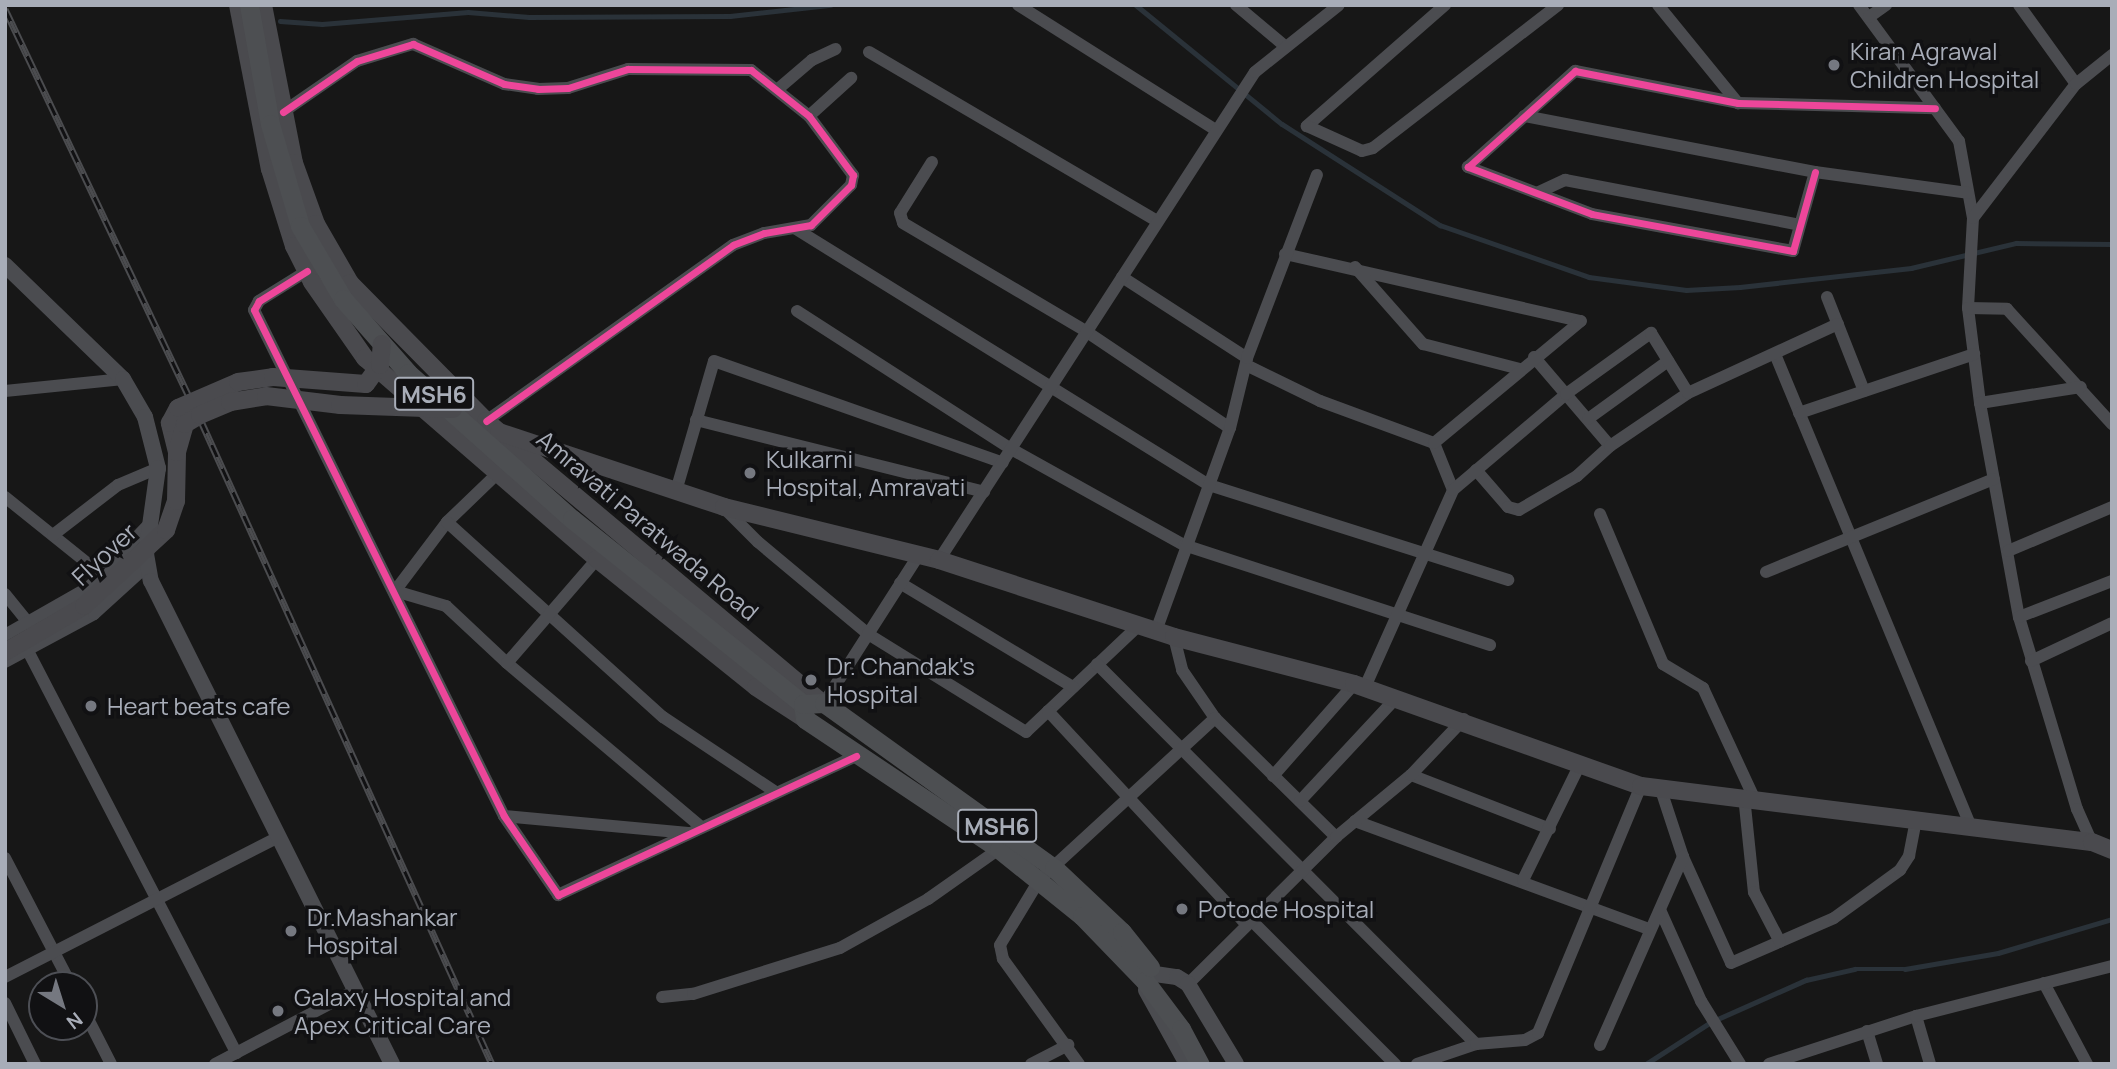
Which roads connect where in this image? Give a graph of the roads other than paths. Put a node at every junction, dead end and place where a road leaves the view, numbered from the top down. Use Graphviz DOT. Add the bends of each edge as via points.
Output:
graph roads {
  1 [pos="237,5"];
  2 [pos="249,5"];
  3 [pos="263,5"];
  4 [pos="1018,5"];
  5 [pos="1236,5"];
  6 [pos="1339,5"];
  7 [pos="1445,5"];
  8 [pos="1558,5"];
  9 [pos="1658,5"];
  10 [pos="1859,5"];
  11 [pos="1885,5"];
  12 [pos="2019,5"];
  13 [pos="1869,17"];
  14 [pos="1286,47"];
  15 [pos="836,48"];
  16 [pos="869,51"];
  17 [pos="2112,55"];
  18 [pos="850,78"];
  19 [pos="2076,85"];
  20 [pos="778,89"];
  21 [pos="1738,103"];
  22 [pos="1935,108"];
  23 [pos="283,112"];
  24 [pos="809,116"];
  25 [pos="1524,116"];
  26 [pos="1216,130"];
  27 [pos="932,162"];
  28 [pos="1815,172"];
  29 [pos="1317,175"];
  30 [pos="1539,191"];
  31 [pos="1968,193"];
  32 [pos="1157,221"];
  33 [pos="1972,224"];
  34 [pos="1800,225"];
  35 [pos="796,229"];
  36 [pos="1285,254"];
  37 [pos="5,264"];
  38 [pos="1354,267"];
  39 [pos="307,271"];
  40 [pos="1122,276"];
  41 [pos="1827,298"];
  42 [pos="1968,308"];
  43 [pos="797,312"];
  44 [pos="1838,324"];
  45 [pos="1087,332"];
  46 [pos="382,344"];
  47 [pos="1775,354"];
  48 [pos="1974,354"];
  49 [pos="1534,358"];
  50 [pos="1247,361"];
  51 [pos="1668,361"];
  52 [pos="1520,369"];
  53 [pos="123,379"];
  54 [pos="2081,387"];
  55 [pos="1051,390"];
  56 [pos="5,391"];
  57 [pos="1864,391"];
  58 [pos="1688,393"];
  59 [pos="1566,394"];
  60 [pos="1980,403"];
  61 [pos="453,410"];
  62 [pos="1799,413"];
  63 [pos="1588,419"];
  64 [pos="696,420"];
  65 [pos="2112,424"];
  66 [pos="492,426"];
  67 [pos="1230,428"];
  68 [pos="1434,443"];
  69 [pos="1610,446"];
  70 [pos="1013,450"];
  71 [pos="177,452"];
  72 [pos="1003,463"];
  73 [pos="158,468"];
  74 [pos="1476,470"];
  75 [pos="499,472"];
  76 [pos="1994,479"];
  77 [pos="1209,485"];
  78 [pos="1453,490"];
  79 [pos="676,491"];
  80 [pos="984,492"];
  81 [pos="5,497"];
  82 [pos="2112,506"];
  83 [pos="724,507"];
  84 [pos="1600,514"];
  85 [pos="150,522"];
  86 [pos="447,522"];
  87 [pos="53,535"];
  88 [pos="1851,538"];
  89 [pos="1184,545"];
  90 [pos="2008,551"];
  91 [pos="1422,552"];
  92 [pos="918,556"];
  93 [pos="597,559"];
  94 [pos="939,560"];
  95 [pos="147,566"];
  96 [pos="1766,572"];
  97 [pos="103,575"];
  98 [pos="1508,580"];
  99 [pos="2112,581"];
  100 [pos="900,583"];
  101 [pos="395,591"];
  102 [pos="5,594"];
  103 [pos="1396,614"];
  104 [pos="549,615"];
  105 [pos="2019,617"];
  106 [pos="2112,623"];
  107 [pos="29,624"];
  108 [pos="1147,628"];
  109 [pos="868,634"];
  110 [pos="5,635"];
  111 [pos="1174,637"];
  112 [pos="1490,645"];
  113 [pos="28,651"];
  114 [pos="5,652"];
  115 [pos="2031,661"];
  116 [pos="5,662"];
  117 [pos="507,663"];
  118 [pos="1097,664"];
  119 [pos="1359,686"];
  120 [pos="1073,687"];
  121 [pos="1397,697"];
  122 [pos="813,707"];
  123 [pos="1048,711"];
  124 [pos="1215,718"];
  125 [pos="1464,719"];
  126 [pos="1183,748"];
  127 [pos="856,755"];
  128 [pos="1580,764"];
  129 [pos="1273,775"];
  130 [pos="1411,775"];
  131 [pos="1642,786"];
  132 [pos="1661,790"];
  133 [pos="774,791"];
  134 [pos="1749,797"];
  135 [pos="1129,802"];
  136 [pos="1300,802"];
  137 [pos="504,816"];
  138 [pos="1916,819"];
  139 [pos="1355,821"];
  140 [pos="701,827"];
  141 [pos="1971,827"];
  142 [pos="1550,829"];
  143 [pos="689,833"];
  144 [pos="278,837"];
  145 [pos="1336,837"];
  146 [pos="2092,842"];
  147 [pos="999,849"];
  148 [pos="2112,850"];
  149 [pos="1683,857"];
  150 [pos="5,858"];
  151 [pos="1303,870"];
  152 [pos="1047,874"];
  153 [pos="1524,880"];
  154 [pos="155,897"];
  155 [pos="1592,911"];
  156 [pos="1661,912"];
  157 [pos="1249,922"];
  158 [pos="1648,929"];
  159 [pos="1780,942"];
  160 [pos="53,951"];
  161 [pos="2112,967"];
  162 [pos="64,971"];
  163 [pos="5,978"];
  164 [pos="1150,978"];
  165 [pos="1188,984"];
  166 [pos="2045,984"];
  167 [pos="356,990"];
  168 [pos="662,997"];
  169 [pos="5,1003"];
  170 [pos="1916,1016"];
  171 [pos="1186,1026"];
  172 [pos="1867,1031"];
  173 [pos="98,1038"];
  174 [pos="1476,1044"];
  175 [pos="1068,1045"];
  176 [pos="1600,1045"];
  177 [pos="1800,1052"];
  178 [pos="236,1053"];
  179 [pos="35,1064"];
  180 [pos="111,1064"];
  181 [pos="215,1064"];
  182 [pos="392,1064"];
  183 [pos="1031,1064"];
  184 [pos="1079,1064"];
  185 [pos="1187,1064"];
  186 [pos="1200,1064"];
  187 [pos="1214,1064"];
  188 [pos="1236,1064"];
  189 [pos="1395,1064"];
  190 [pos="1417,1064"];
  191 [pos="1740,1064"];
  192 [pos="1769,1064"];
  193 [pos="1807,1064"];
  194 [pos="1877,1064"];
  195 [pos="1930,1064"];
  196 [pos="2087,1064"];
  1 -- 39 [label="main road, MSH6" via="270,169"];
  2 -- 46 [label="main road, Amravati Paratwada Road / MSH6" via="270,124 300,226 343,299"];
  3 -- 23 [label="main road, Amravati Paratwada Road / MSH6"];
  4 -- 26 [label="street"];
  5 -- 14 [label="street"];
  6 -- 14 [label="street"];
  7 -- 8 [label="street" via="1307,126 1362,151 1373,148"];
  9 -- 21 [label="street"];
  10 -- 13 [label="street"];
  11 -- 13 [label="street"];
  12 -- 19 [label="street"];
  13 -- 22 [label="street"];
  14 -- 26 [label="street" via="1255,72"];
  15 -- 20 [label="street" via="812,60"];
  16 -- 32 [label="street"];
  17 -- 19 [label="street"];
  18 -- 24 [label="street"];
  19 -- 33 [label="street"];
  20 -- 23 [label="street" via="751,70 682,68 615,71 568,88 538,89 504,84 413,44 357,61"];
  20 -- 24 [label="street"];
  21 -- 22 [label="street"];
  21 -- 25 [label="street" via="1575,71"];
  22 -- 31 [label="street" via="1959,141"];
  23 -- 66 [label="main road, Amravati Paratwada Road / MSH6" via="295,163 332,258 381,317"];
  24 -- 35 [label="street" via="826,134 853,180 811,225"];
  25 -- 28 [label="street"];
  25 -- 30 [label="street" via="1468,167"];
  26 -- 32 [label="street"];
  27 -- 45 [label="street" via="900,213 903,223"];
  28 -- 31 [label="street"];
  28 -- 34 [label="street"];
  29 -- 36 [label="street"];
  30 -- 34 [label="street" via="1565,180"];
  30 -- 34 [label="street" via="1592,214 1793,251"];
  31 -- 33 [label="street"];
  32 -- 40 [label="street"];
  33 -- 42 [label="street"];
  35 -- 55 [label="street"];
  35 -- 66 [label="street" via="764,233 733,245"];
  36 -- 38 [label="street"];
  36 -- 50 [label="street"];
  37 -- 53 [label="street"];
  38 -- 49 [label="street" via="1581,320"];
  38 -- 52 [label="street" via="1423,344"];
  39 -- 75 [label="main road, MSH6" via="365,358"];
  39 -- 101 [label="street" via="259,301 254,310"];
  40 -- 45 [label="street"];
  40 -- 50 [label="street"];
  41 -- 44 [label="street"];
  42 -- 48 [label="street"];
  42 -- 54 [label="street" via="2007,309"];
  43 -- 70 [label="street"];
  44 -- 47 [label="street"];
  44 -- 57 [label="street"];
  45 -- 55 [label="street"];
  45 -- 67 [label="street"];
  46 -- 61 [label="main road, Amravati Paratwada Road / MSH6" via="408,373"];
  46 -- 71 [label="main road, Flyover, bridge" via="380,365 366,384 274,377 238,382 178,408 170,424"];
  47 -- 58 [label="street"];
  47 -- 62 [label="street"];
  48 -- 57 [label="street"];
  48 -- 60 [label="street"];
  49 -- 52 [label="street"];
  49 -- 59 [label="street"];
  50 -- 67 [label="street"];
  50 -- 68 [label="street" via="1320,401"];
  51 -- 58 [label="street"];
  51 -- 59 [label="street" via="1651,333"];
  51 -- 63 [label="street"];
  52 -- 68 [label="street"];
  53 -- 56 [label="street"];
  53 -- 73 [label="street" via="148,423"];
  54 -- 60 [label="street"];
  54 -- 65 [label="street"];
  55 -- 70 [label="street"];
  55 -- 77 [label="street"];
  57 -- 62 [label="street"];
  58 -- 69 [label="street"];
  59 -- 63 [label="street"];
  59 -- 74 [label="street"];
  60 -- 76 [label="street"];
  61 -- 71 [label="main road, Flyover, bridge" via="340,405 292,396 230,402 185,424"];
  61 -- 122 [label="main road, Amravati Paratwada Road / MSH6" via="572,519"];
  62 -- 88 [label="street"];
  63 -- 69 [label="street"];
  64 -- 72 [label="street" via="716,360"];
  64 -- 79 [label="street"];
  64 -- 80 [label="street"];
  66 -- 79 [label="main road"];
  66 -- 122 [label="main road, Amravati Paratwada Road / MSH6"];
  67 -- 77 [label="street"];
  68 -- 78 [label="street"];
  69 -- 74 [label="street" via="1577,476 1519,510 1508,507"];
  70 -- 72 [label="street"];
  70 -- 89 [label="street"];
  71 -- 114 [label="main road, Flyover, bridge" via="177,501 166,530 85,606"];
  72 -- 80 [label="street"];
  73 -- 85 [label="street"];
  73 -- 87 [label="street" via="118,485"];
  74 -- 78 [label="street"];
  75 -- 86 [label="street"];
  75 -- 93 [label="main road, MSH6"];
  76 -- 88 [label="street"];
  76 -- 90 [label="street"];
  77 -- 89 [label="street"];
  77 -- 91 [label="street"];
  78 -- 91 [label="street"];
  79 -- 83 [label="main road"];
  80 -- 94 [label="street"];
  81 -- 87 [label="street"];
  82 -- 90 [label="street"];
  83 -- 92 [label="main road"];
  83 -- 109 [label="street" via="758,542"];
  84 -- 134 [label="street" via="1663,664 1705,691"];
  85 -- 95 [label="street"];
  85 -- 97 [label="street"];
  86 -- 101 [label="street"];
  86 -- 104 [label="street"];
  87 -- 97 [label="street"];
  88 -- 96 [label="street"];
  88 -- 141 [label="street"];
  89 -- 103 [label="street"];
  89 -- 108 [label="street"];
  90 -- 105 [label="street"];
  91 -- 98 [label="street"];
  91 -- 103 [label="street"];
  92 -- 94 [label="main road"];
  92 -- 100 [label="street"];
  93 -- 104 [label="street"];
  93 -- 122 [label="main road, MSH6" via="756,687"];
  94 -- 108 [label="main road"];
  95 -- 113 [label="street" via="94,614"];
  95 -- 144 [label="street"];
  97 -- 107 [label="street"];
  99 -- 105 [label="street"];
  100 -- 109 [label="street"];
  100 -- 120 [label="street"];
  101 -- 117 [label="street" via="446,606"];
  101 -- 137 [label="street"];
  102 -- 107 [label="street"];
  103 -- 112 [label="street"];
  103 -- 119 [label="street"];
  104 -- 117 [label="street"];
  104 -- 133 [label="street" via="663,717"];
  105 -- 115 [label="street"];
  106 -- 115 [label="street"];
  107 -- 110 [label="street"];
  108 -- 111 [label="main road"];
  108 -- 118 [label="street"];
  109 -- 122 [label="street"];
  109 -- 123 [label="street" via="1026,732"];
  111 -- 119 [label="main road"];
  111 -- 124 [label="street" via="1182,670"];
  113 -- 116 [label="street"];
  113 -- 154 [label="street"];
  115 -- 146 [label="street" via="2077,809"];
  117 -- 140 [label="street"];
  118 -- 120 [label="street"];
  118 -- 126 [label="street"];
  119 -- 121 [label="main road"];
  119 -- 129 [label="street"];
  120 -- 123 [label="street"];
  121 -- 125 [label="main road"];
  121 -- 136 [label="street"];
  122 -- 127 [label="main road, Amravati Paratwada Road / MSH6"];
  122 -- 152 [label="main road, Amravati Paratwada Road / MSH6"];
  123 -- 135 [label="street"];
  124 -- 126 [label="street"];
  124 -- 129 [label="street"];
  125 -- 128 [label="main road"];
  125 -- 130 [label="street"];
  126 -- 135 [label="street"];
  126 -- 151 [label="street"];
  127 -- 133 [label="street"];
  127 -- 147 [label="main road, Amravati Paratwada Road / MSH6"];
  128 -- 131 [label="main road"];
  128 -- 142 [label="street"];
  129 -- 136 [label="street"];
  130 -- 139 [label="street"];
  130 -- 142 [label="street"];
  131 -- 132 [label="main road"];
  131 -- 155 [label="street"];
  132 -- 134 [label="main road"];
  132 -- 149 [label="street"];
  133 -- 140 [label="street"];
  134 -- 138 [label="main road"];
  134 -- 159 [label="street" via="1754,892"];
  135 -- 152 [label="street"];
  135 -- 157 [label="street"];
  136 -- 145 [label="street"];
  137 -- 143 [label="street"];
  137 -- 143 [label="street" via="558,895"];
  138 -- 141 [label="main road"];
  138 -- 159 [label="street" via="1909,856 1900,870 1834,918"];
  139 -- 145 [label="street"];
  139 -- 153 [label="street"];
  140 -- 143 [label="street"];
  141 -- 146 [label="main road"];
  142 -- 153 [label="street"];
  144 -- 154 [label="street"];
  144 -- 167 [label="street"];
  145 -- 151 [label="street"];
  146 -- 148 [label="main road"];
  147 -- 152 [label="main road, Amravati Paratwada Road / MSH6"];
  147 -- 168 [label="street" via="928,900 840,948 693,994"];
  149 -- 156 [label="street"];
  149 -- 159 [label="street" via="1731,964"];
  150 -- 160 [label="street"];
  151 -- 157 [label="street"];
  151 -- 174 [label="street"];
  152 -- 164 [label="main road, Amravati Paratwada Road / MSH6"];
  152 -- 175 [label="street" via="1000,945"];
  153 -- 155 [label="street"];
  154 -- 160 [label="street"];
  154 -- 178 [label="street"];
  155 -- 158 [label="street"];
  155 -- 174 [label="street" via="1538,1033 1525,1040"];
  156 -- 158 [label="street"];
  156 -- 191 [label="street" via="1700,1001"];
  157 -- 165 [label="street"];
  157 -- 189 [label="street"];
  158 -- 176 [label="street"];
  160 -- 162 [label="street"];
  160 -- 163 [label="street"];
  161 -- 166 [label="street"];
  164 -- 165 [label="street" via="1177,977"];
  164 -- 171 [label="main road, MSH6"];
  164 -- 185 [label="street" via="1153,1008"];
  165 -- 188 [label="street"];
  166 -- 170 [label="street"];
  166 -- 196 [label="street"];
  167 -- 178 [label="street"];
  167 -- 182 [label="street"];
  169 -- 179 [label="street"];
  170 -- 172 [label="street"];
  170 -- 195 [label="street"];
  171 -- 186 [label="main road"];
  171 -- 187 [label="main road, MSH6"];
  172 -- 177 [label="street"];
  172 -- 194 [label="street"];
  173 -- 180 [label="street"];
  174 -- 190 [label="street"];
  175 -- 183 [label="street"];
  175 -- 184 [label="street"];
  177 -- 192 [label="street"];
  177 -- 193 [label="street"];
  178 -- 181 [label="street"];
}
